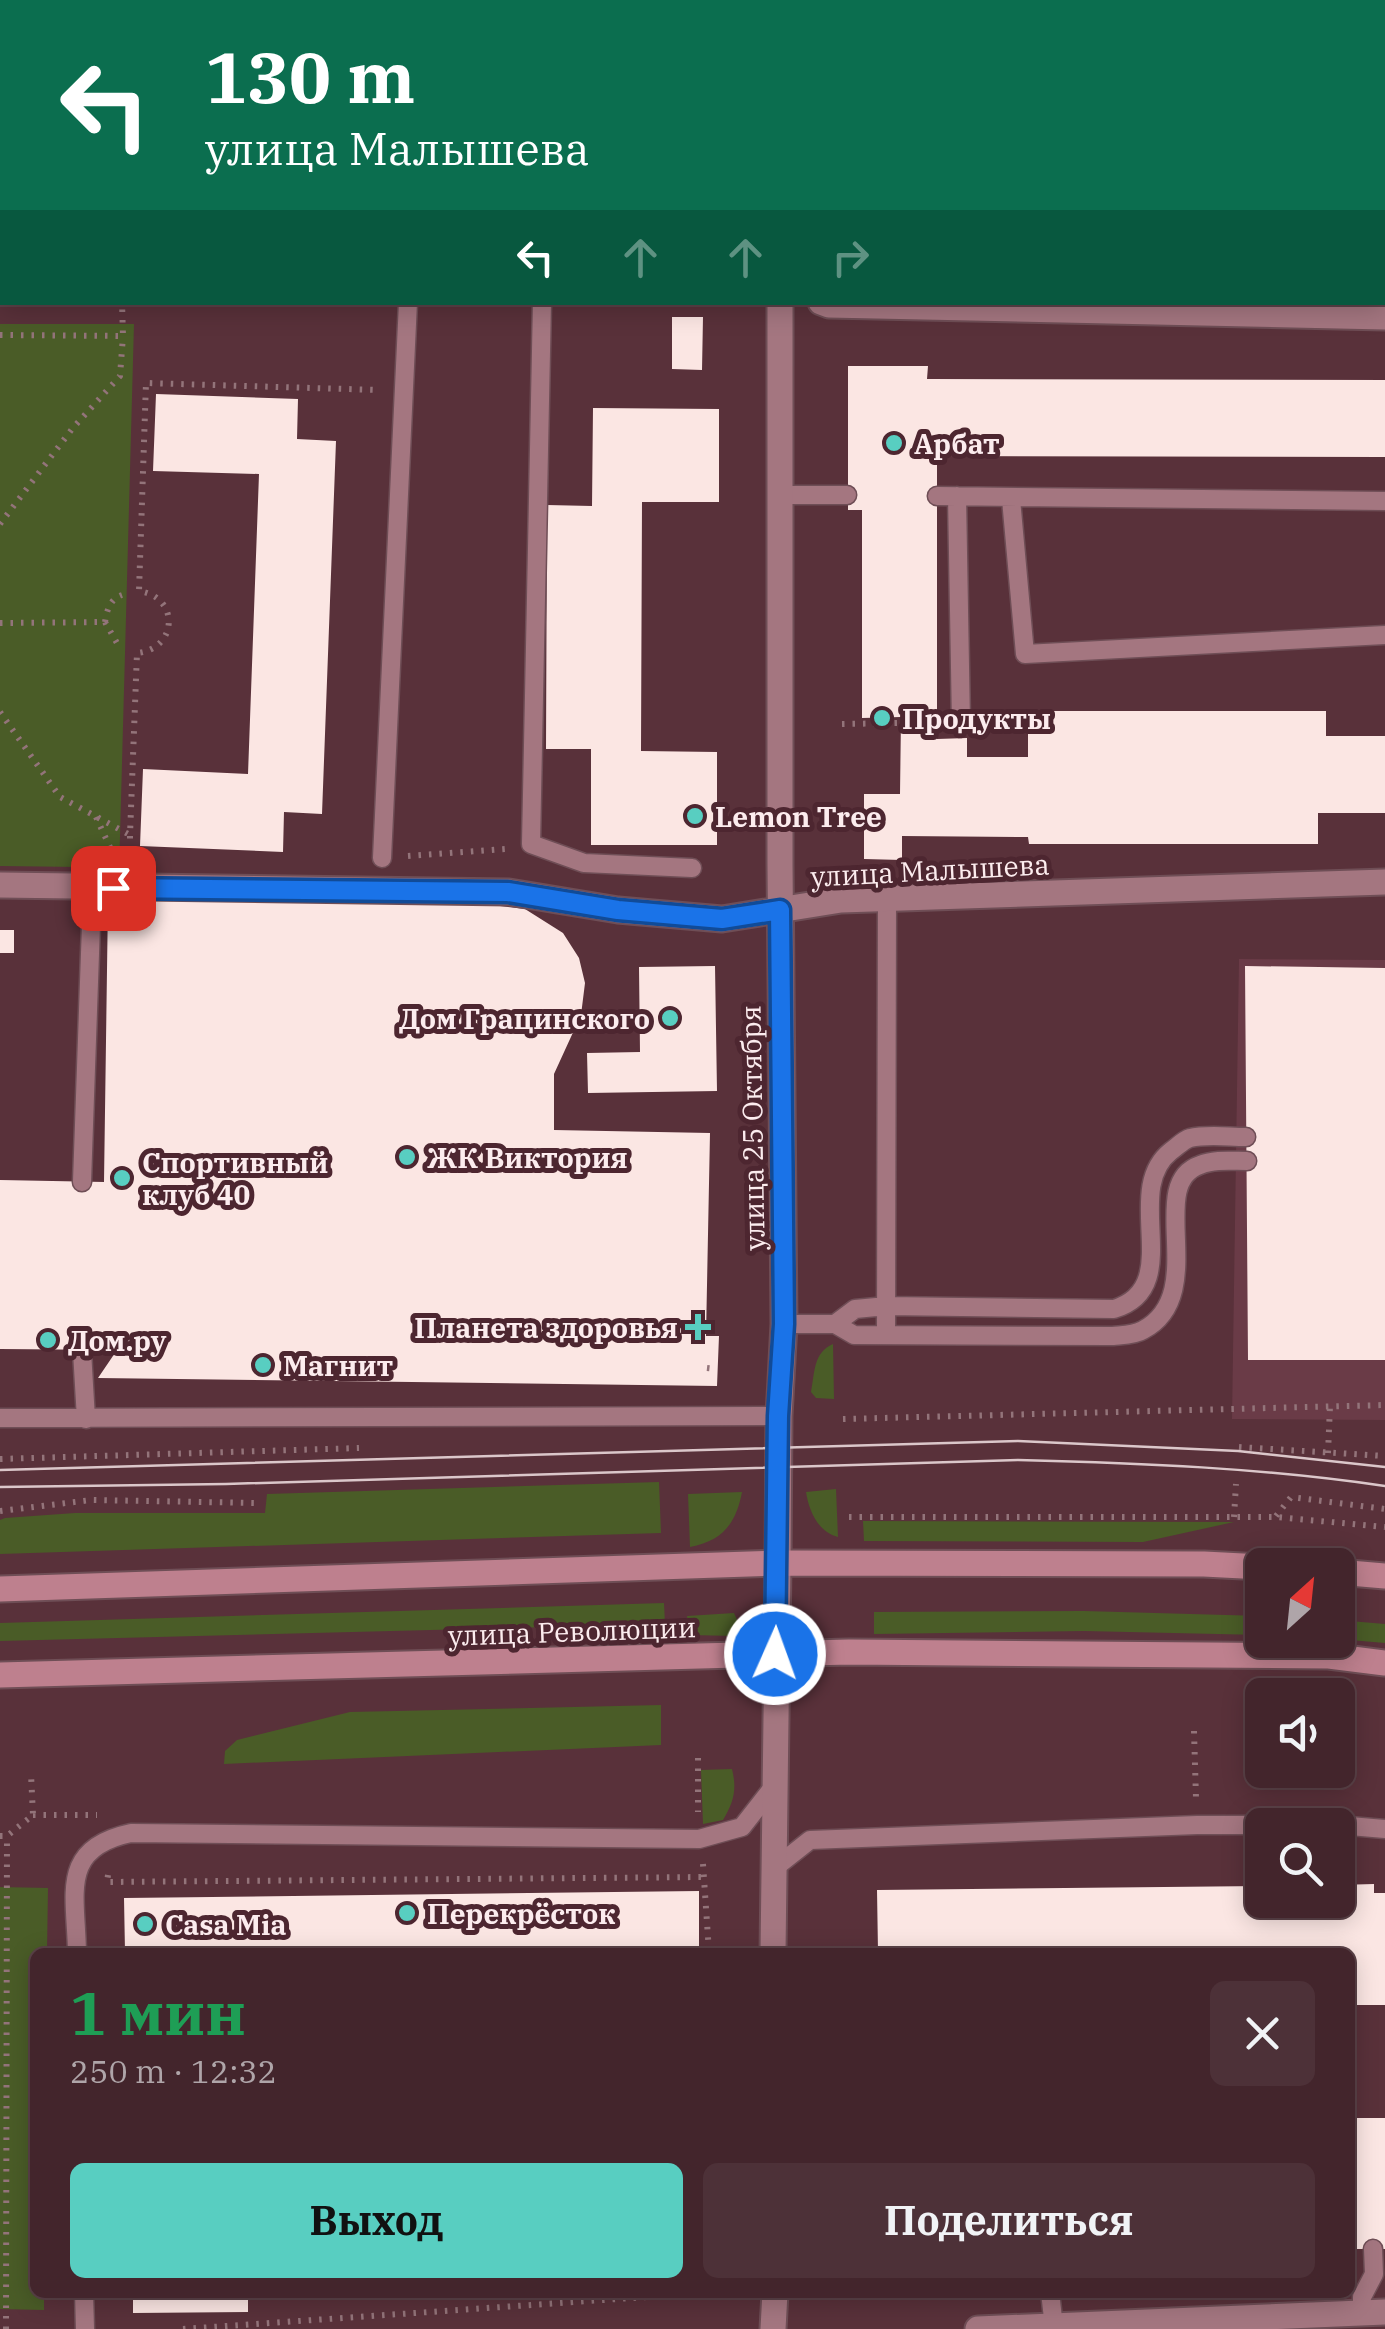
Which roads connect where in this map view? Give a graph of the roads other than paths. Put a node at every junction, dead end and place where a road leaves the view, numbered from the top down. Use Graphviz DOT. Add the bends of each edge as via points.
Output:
graph roads {
  1 [pos="408,305"];
  2 [pos="542,305"];
  3 [pos="780,305"];
  4 [pos="994,305"];
  5 [pos="1052,306"];
  6 [pos="1385,317"];
  7 [pos="780,495"];
  8 [pos="848,496"];
  9 [pos="937,496"];
  10 [pos="957,496"];
  11 [pos="1011,499"];
  12 [pos="1385,501"];
  13 [pos="1385,635"];
  14 [pos="961,723"];
  15 [pos="382,858"];
  16 [pos="692,868"];
  17 [pos="1385,882"];
  18 [pos="0,885"];
  19 [pos="101,888"];
  20 [pos="887,899"];
  21 [pos="780,910"];
  22 [pos="1246,1137"];
  23 [pos="1246,1161"];
  24 [pos="82,1182"];
  25 [pos="887,1306"];
  26 [pos="784,1324"];
  27 [pos="836,1324"];
  28 [pos="886,1334"];
  29 [pos="82,1351"];
  30 [pos="778,1416"];
  31 [pos="0,1418"];
  32 [pos="86,1418"];
  33 [pos="778,1563"];
  34 [pos="1245,1566"];
  35 [pos="1355,1573"];
  36 [pos="1385,1576"];
  37 [pos="0,1589"];
  38 [pos="775,1654"];
  39 [pos="1385,1663"];
  40 [pos="0,1674"];
  41 [pos="774,1786"];
  42 [pos="1245,1825"];
  43 [pos="1355,1826"];
  44 [pos="1385,1829"];
  45 [pos="772,1870"];
  46 [pos="77,1948"];
  47 [pos="772,1948"];
  48 [pos="1373,2249"];
  49 [pos="84,2298"];
  50 [pos="775,2298"];
  51 [pos="1051,2298"];
  52 [pos="1365,2301"];
  53 [pos="1054,2327"];
  54 [pos="85,2329"];
  55 [pos="774,2329"];
  56 [pos="978,2329"];
  1 -- 15 [label="lane"];
  2 -- 16 [label="lane" via="531,844 584,863"];
  3 -- 7 [label="street, улица 25 Октября"];
  4 -- 5 [label="street"];
  5 -- 6 [label="street"];
  7 -- 8 [label="lane"];
  7 -- 21 [label="street, улица 25 Октября"];
  9 -- 10 [label="lane"];
  10 -- 11 [label="lane"];
  10 -- 14 [label="lane"];
  11 -- 12 [label="lane"];
  11 -- 13 [label="lane" via="1025,654"];
  17 -- 20 [label="street, улица Малышева"];
  18 -- 19 [label="street, улица Малышева"];
  19 -- 21 [label="street, улица Малышева" via="508,892 722,919"];
  19 -- 24 [label="lane" via="92,926"];
  20 -- 21 [label="street, улица Малышева"];
  20 -- 25 [label="lane"];
  21 -- 26 [label="street, улица 25 Октября"];
  22 -- 25 [label="lane" via="1187,1139 1163,1157 1152,1181 1147,1283 1128,1305"];
  23 -- 28 [label="lane" via="1196,1166 1184,1178 1176,1193 1174,1295 1164,1314 1141,1332"];
  25 -- 27 [label="lane" via="855,1310"];
  25 -- 28 [label="lane"];
  26 -- 27 [label="lane"];
  26 -- 30 [label="street, улица 25 Октября"];
  27 -- 28 [label="lane" via="854,1335"];
  29 -- 32 [label="lane"];
  30 -- 32 [label="lane"];
  30 -- 33 [label="street, улица 25 Октября"];
  31 -- 32 [label="lane"];
  33 -- 34 [label="main road"];
  33 -- 37 [label="main road"];
  33 -- 38 [label="street, улица 25 Октября"];
  35 -- 36 [label="main road"];
  38 -- 39 [label="main road, улица Революции" via="1329,1656"];
  38 -- 40 [label="main road, улица Революции"];
  38 -- 41 [label="street, улица 25 Октября"];
  41 -- 45 [label="street, улица 25 Октября"];
  41 -- 46 [label="lane" via="742,1827 699,1839 110,1837 80,1861"];
  42 -- 45 [label="lane" via="810,1840"];
  43 -- 44 [label="lane"];
  45 -- 47 [label="street, улица 25 Октября"];
  48 -- 52 [label="lane"];
  49 -- 54 [label="lane"];
  50 -- 55 [label="street"];
  51 -- 53 [label="lane"];
  52 -- 53 [label="street"];
  53 -- 56 [label="street"];
}
